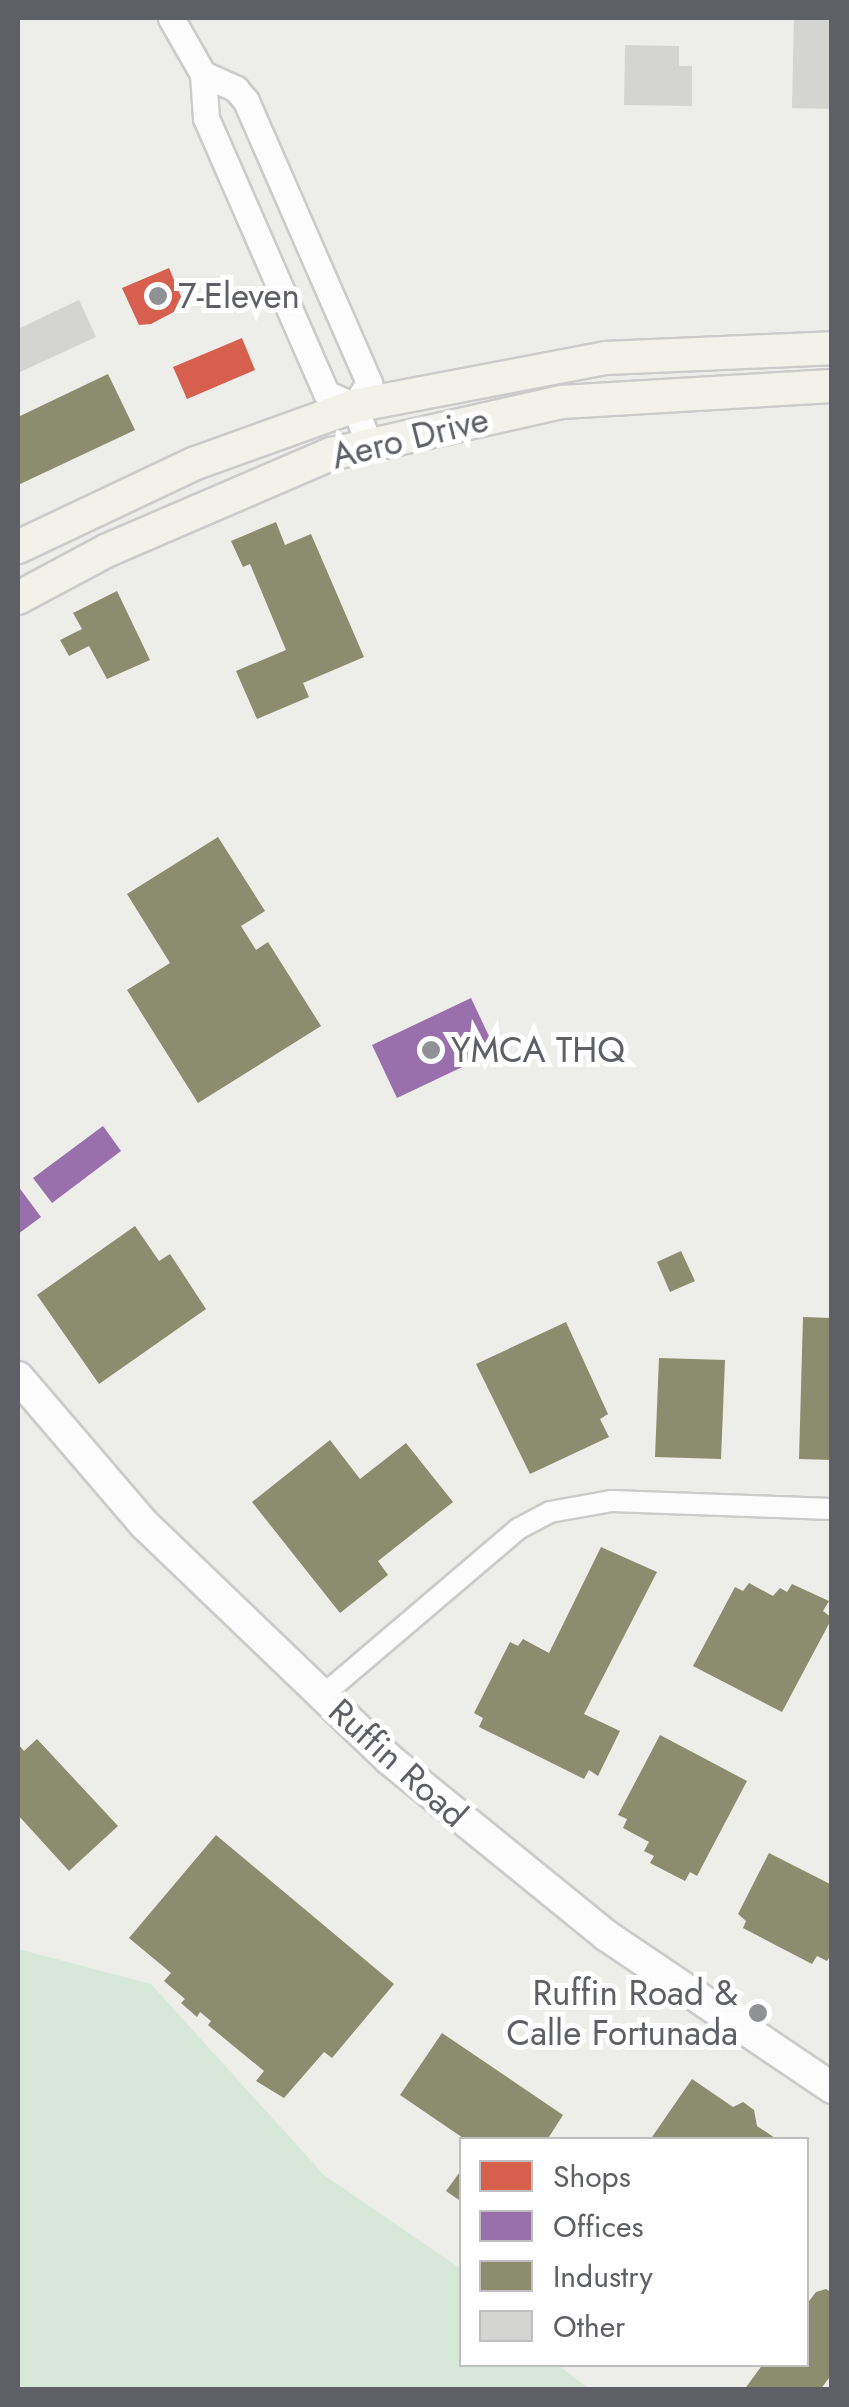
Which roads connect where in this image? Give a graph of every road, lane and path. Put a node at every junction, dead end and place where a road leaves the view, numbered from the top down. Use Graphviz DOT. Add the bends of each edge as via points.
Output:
graph roads {
  1 [pos="171,18"];
  2 [pos="203,74"];
  3 [pos="832,348"];
  4 [pos="832,369"];
  5 [pos="832,386"];
  6 [pos="770,388"];
  7 [pos="354,406"];
  8 [pos="370,446"];
  9 [pos="18,547"];
  10 [pos="18,598"];
  11 [pos="18,1378"];
  12 [pos="832,1509"];
  13 [pos="323,1695"];
  14 [pos="832,2088"];
  1 -- 2 [label="street"];
  2 -- 7 [label="street" via="206,118 326,393"];
  2 -- 7 [label="street" via="246,101 369,383"];
  3 -- 7 [label="main road, Aero Drive" via="606,358"];
  4 -- 6 [label="main road"];
  5 -- 6 [label="main road, Aero Drive"];
  6 -- 8 [label="main road, Aero Drive" via="562,402"];
  7 -- 8 [label="street"];
  7 -- 9 [label="main road, Aero Drive" via="196,463"];
  8 -- 10 [label="main road, Aero Drive" via="328,455 220,500"];
  11 -- 13 [label="main road, Ruffin Road" via="145,1525"];
  12 -- 13 [label="street" via="612,1501 550,1512 518,1529"];
  13 -- 14 [label="main road, Ruffin Road" via="530,1878"];
}
